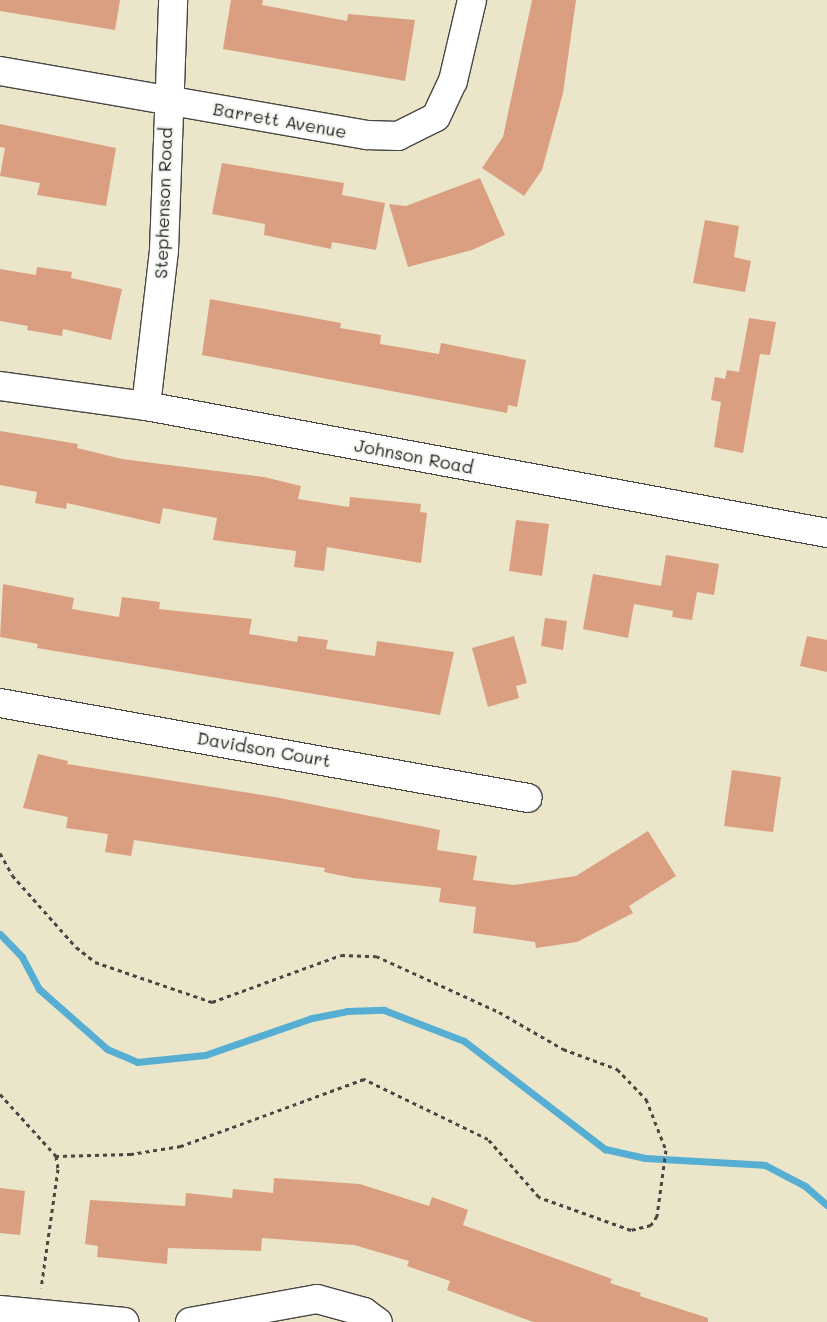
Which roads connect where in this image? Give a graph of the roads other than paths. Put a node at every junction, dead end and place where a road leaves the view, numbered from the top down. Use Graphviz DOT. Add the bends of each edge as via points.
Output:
graph roads {
  1 [pos="173,0"];
  2 [pos="472,0"];
  3 [pos="0,72"];
  4 [pos="167,101"];
  5 [pos="0,386"];
  6 [pos="146,406"];
  7 [pos="827,533"];
  8 [pos="0,703"];
  9 [pos="528,798"];
  10 [pos="0,1310"];
  11 [pos="37,1318"];
  12 [pos="124,1322"];
  13 [pos="190,1322"];
  14 [pos="378,1322"];
  1 -- 4 [label="street, Stephenson Road"];
  2 -- 4 [label="street, Barrett Avenue" via="453,81 436,117 398,136 367,135"];
  3 -- 4 [label="street, Barrett Avenue"];
  4 -- 6 [label="street, Stephenson Road" via="164,250"];
  5 -- 6 [label="street, Johnson Road"];
  6 -- 7 [label="street, Johnson Road"];
  8 -- 9 [label="street, Davidson Court"];
  10 -- 11 [label="street"];
  11 -- 12 [label="street"];
  13 -- 14 [label="street" via="317,1299 364,1312"];
}
